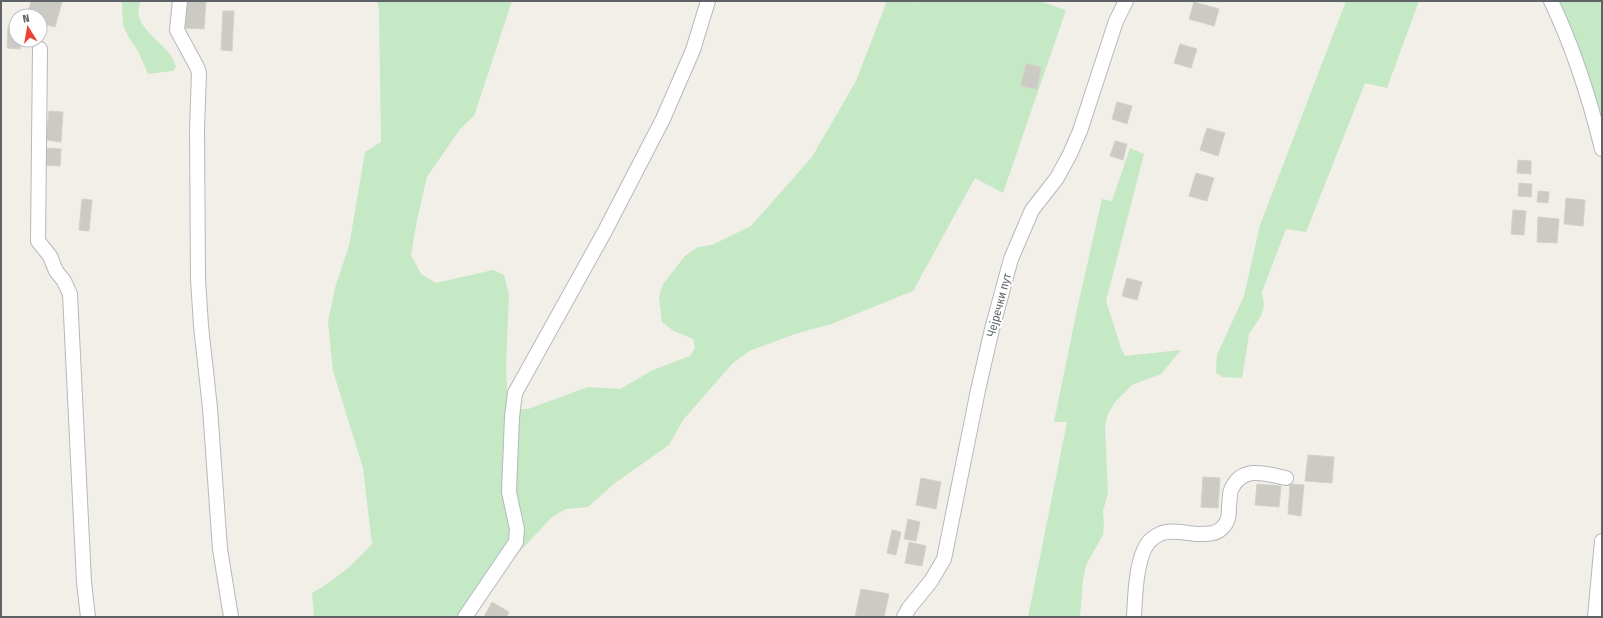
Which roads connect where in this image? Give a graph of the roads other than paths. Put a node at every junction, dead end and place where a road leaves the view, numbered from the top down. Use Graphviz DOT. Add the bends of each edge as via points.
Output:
graph roads {
  1 [pos="180,1"];
  2 [pos="708,1"];
  3 [pos="1126,1"];
  4 [pos="1550,1"];
  5 [pos="40,49"];
  6 [pos="1602,148"];
  7 [pos="1286,478"];
  8 [pos="1602,541"];
  9 [pos="88,617"];
  10 [pos="231,617"];
  11 [pos="465,617"];
  12 [pos="904,617"];
  13 [pos="1134,617"];
  14 [pos="1595,617"];
  1 -- 10 [label="street" via="177,30 199,73 198,279 220,549"];
  2 -- 11 [label="street" via="693,50 663,119 605,231 515,393 509,492 517,529 516,542"];
  3 -- 12 [label="street, Чејречки пут" via="1116,21 1070,154 1057,178 1032,210 1011,259 985,360 944,559"];
  4 -- 6 [label="street" via="1569,40 1583,78"];
  5 -- 9 [label="street" via="38,241 50,256 70,294 84,582"];
  7 -- 13 [label="street" via="1256,472 1246,474 1238,479 1231,489 1228,519 1222,529 1205,534 1161,533 1148,542 1136,580"];
  8 -- 14 [label="street"];
}
